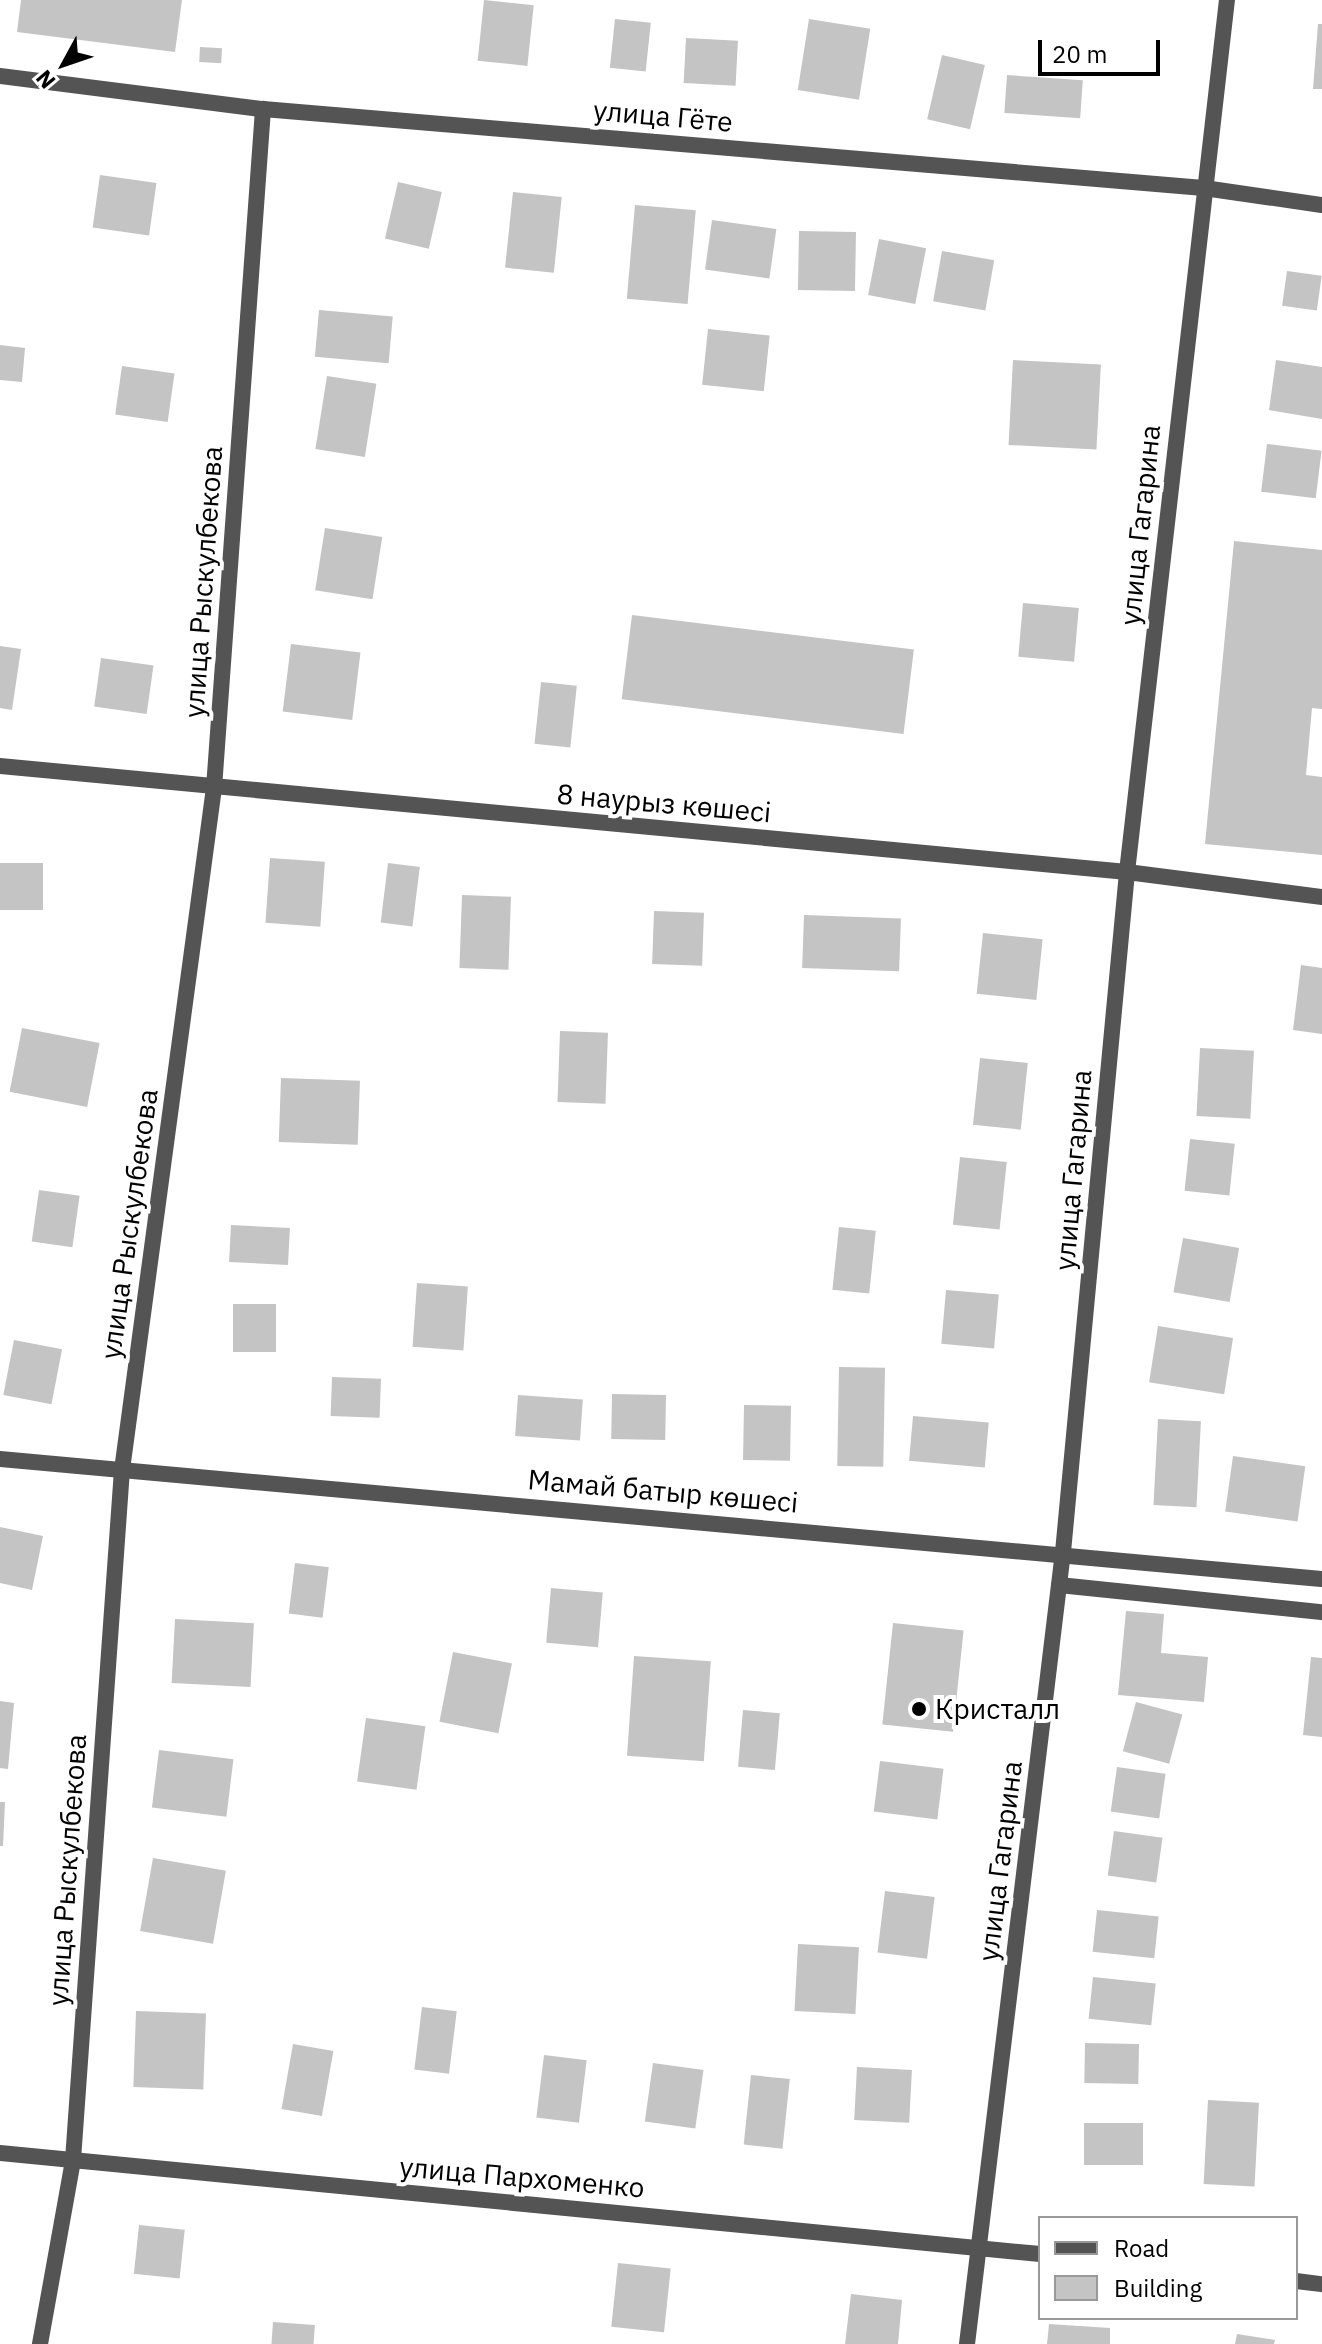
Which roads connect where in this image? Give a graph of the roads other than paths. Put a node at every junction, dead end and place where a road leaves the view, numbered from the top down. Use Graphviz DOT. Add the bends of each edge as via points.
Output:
graph roads {
  1 [pos="1227,0"];
  2 [pos="0,76"];
  3 [pos="263,109"];
  4 [pos="1204,188"];
  5 [pos="1322,205"];
  6 [pos="0,766"];
  7 [pos="214,788"];
  8 [pos="1127,872"];
  9 [pos="1322,897"];
  10 [pos="0,1459"];
  11 [pos="122,1470"];
  12 [pos="1063,1552"];
  13 [pos="1322,1579"];
  14 [pos="1059,1585"];
  15 [pos="1322,1612"];
  16 [pos="0,2153"];
  17 [pos="73,2160"];
  18 [pos="980,2247"];
  19 [pos="1038,2254"];
  20 [pos="1298,2281"];
  21 [pos="1322,2284"];
  22 [pos="40,2344"];
  23 [pos="967,2344"];
  1 -- 4 [label="street, улица Гагарина"];
  2 -- 3 [label="street, улица Гёте"];
  3 -- 4 [label="street, улица Гёте"];
  3 -- 7 [label="street, улица Рыскулбекова"];
  4 -- 5 [label="street, улица Гёте"];
  4 -- 8 [label="street, улица Гагарина"];
  6 -- 7 [label="street, 8 наурыз көшесі"];
  7 -- 8 [label="street, 8 наурыз көшесі"];
  7 -- 11 [label="street, улица Рыскулбекова"];
  8 -- 9 [label="street, 8 наурыз көшесі"];
  8 -- 12 [label="street, улица Гагарина"];
  10 -- 11 [label="street, Мамай батыр көшесі"];
  11 -- 12 [label="street, Мамай батыр көшесі"];
  11 -- 17 [label="street, улица Рыскулбекова"];
  12 -- 13 [label="street, Мамай батыр көшесі"];
  12 -- 14 [label="street, улица Гагарина"];
  14 -- 15 [label="street"];
  14 -- 18 [label="street, улица Гагарина"];
  16 -- 17 [label="street, улица Пархоменко"];
  17 -- 18 [label="street, улица Пархоменко"];
  17 -- 22 [label="street, улица Рыскулбекова"];
  18 -- 19 [label="street, улица Пархоменко"];
  18 -- 23 [label="street, улица Гагарина"];
  20 -- 21 [label="street"];
}
